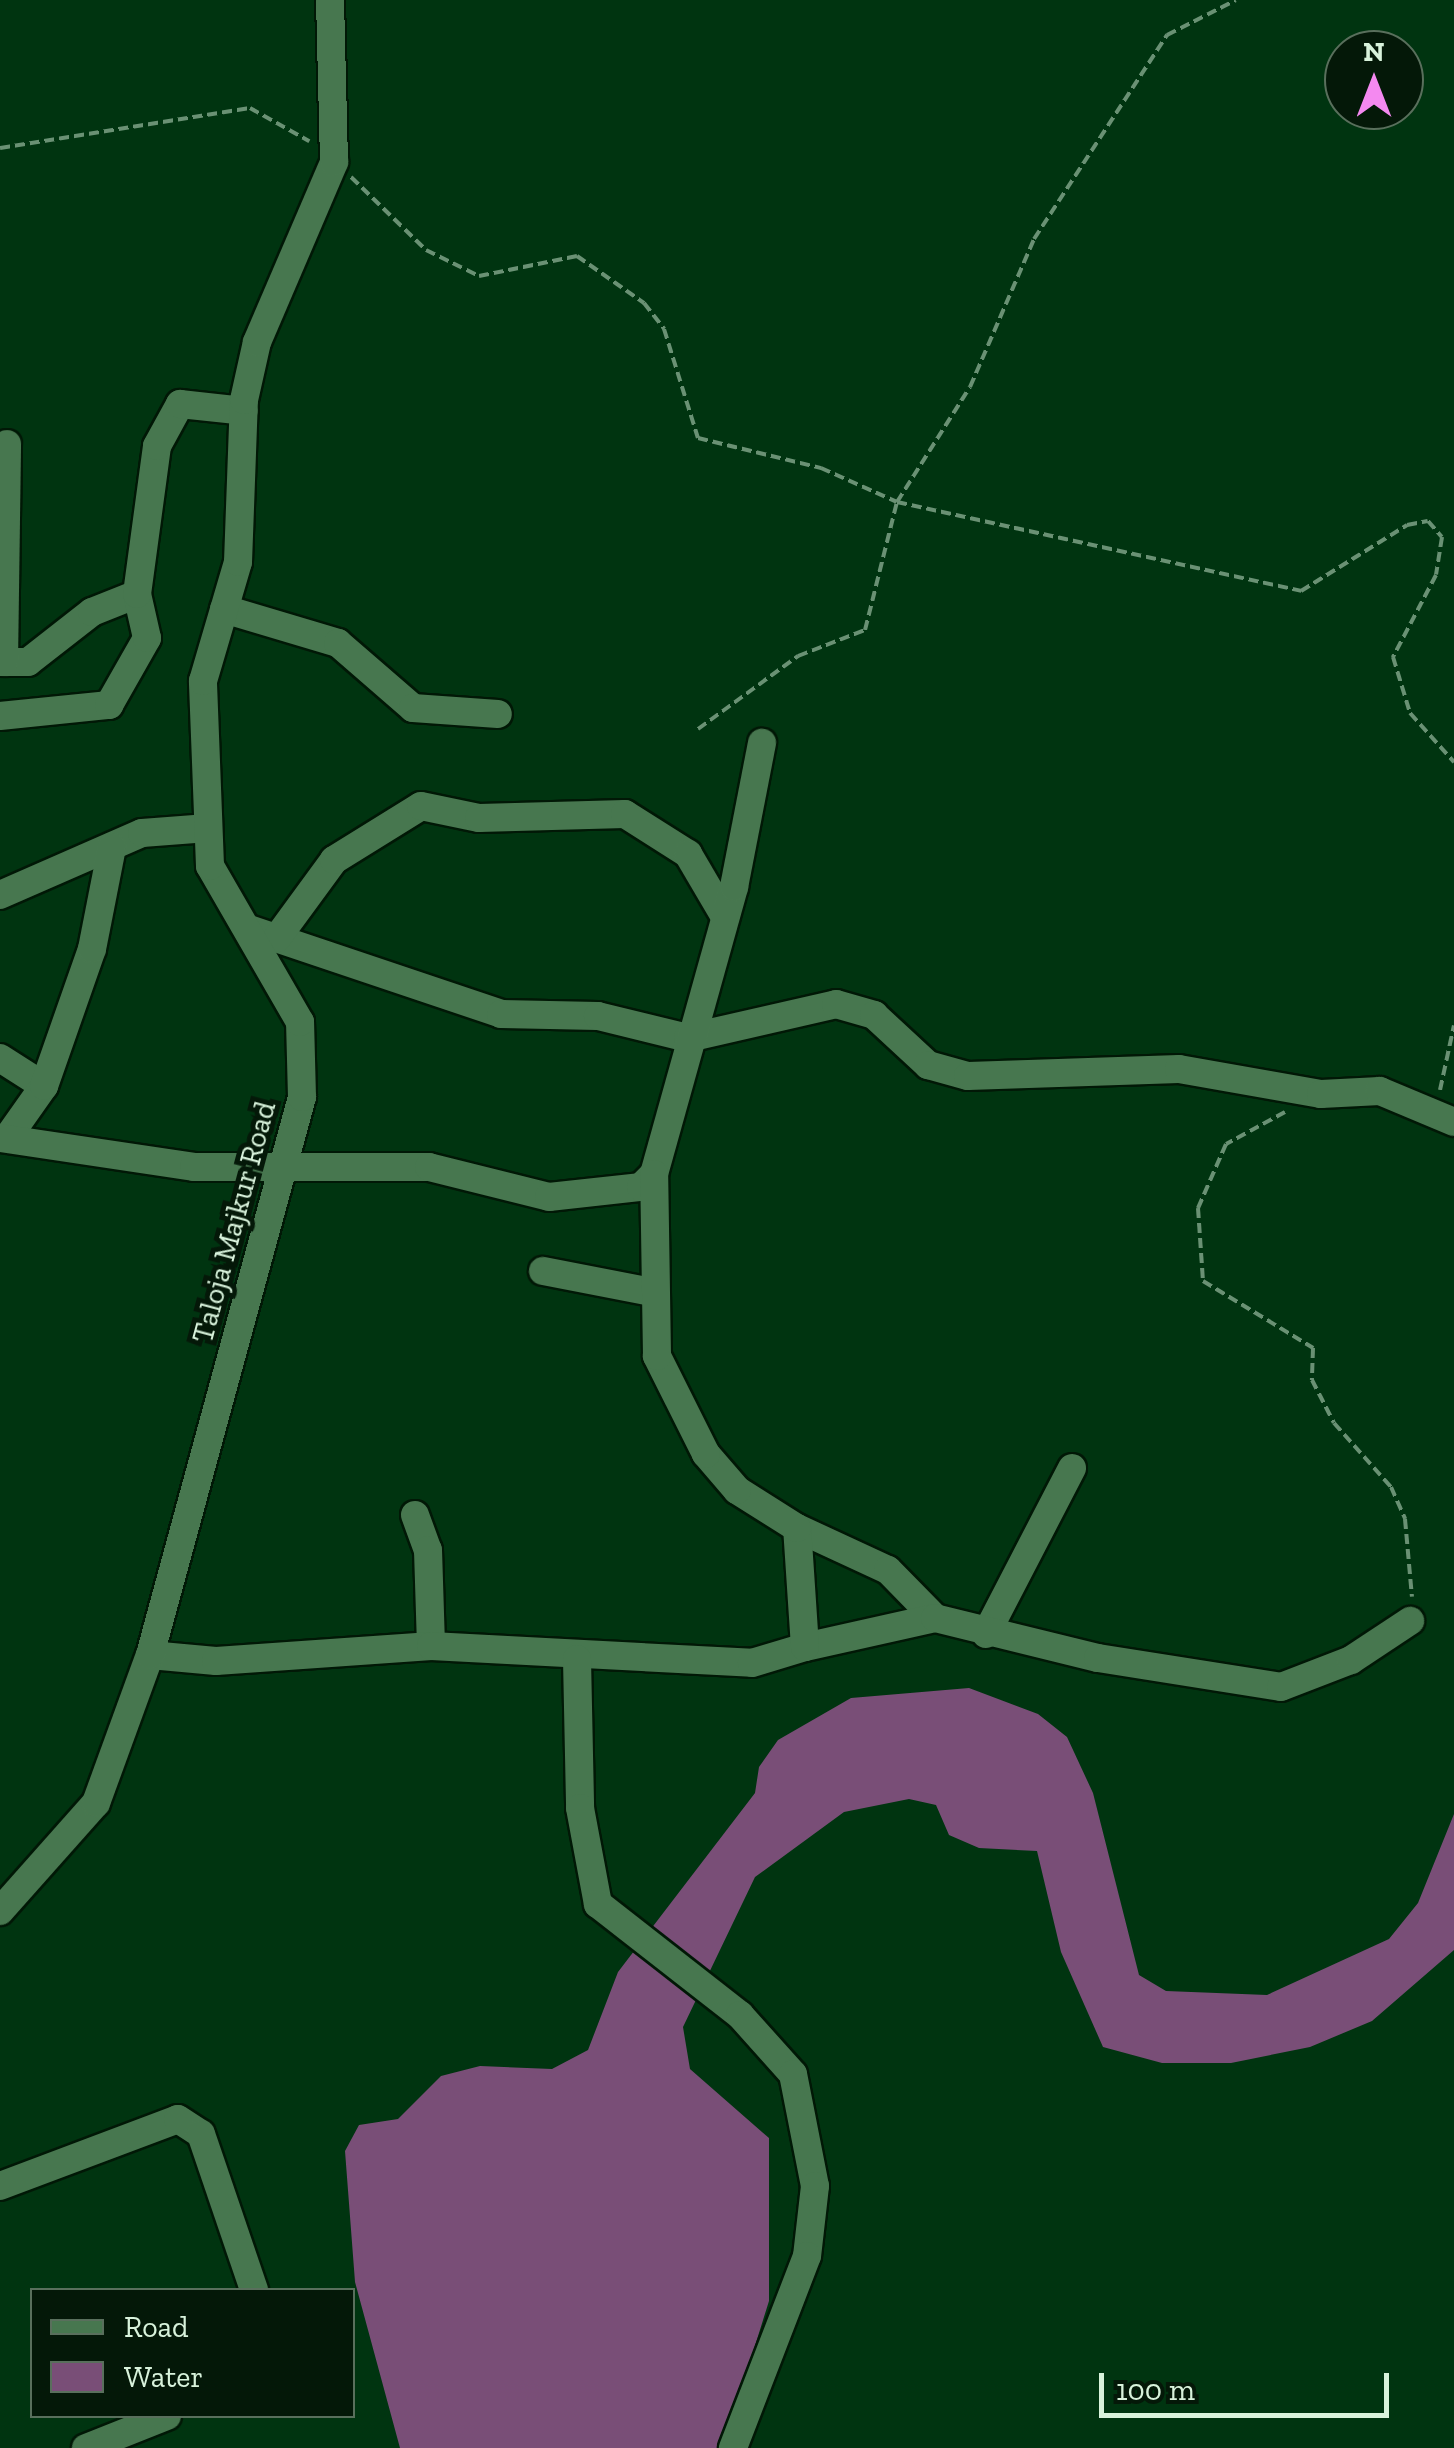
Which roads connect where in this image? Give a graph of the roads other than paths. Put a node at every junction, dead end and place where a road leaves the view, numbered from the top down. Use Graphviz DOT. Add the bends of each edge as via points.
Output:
graph roads {
  1 [pos="330,0"];
  2 [pos="244,411"];
  3 [pos="7,444"];
  4 [pos="137,594"];
  5 [pos="224,609"];
  6 [pos="2,662"];
  7 [pos="498,714"];
  8 [pos="0,716"];
  9 [pos="762,744"];
  10 [pos="208,828"];
  11 [pos="112,847"];
  12 [pos="0,895"];
  13 [pos="725,916"];
  14 [pos="250,929"];
  15 [pos="277,938"];
  16 [pos="688,1038"];
  17 [pos="0,1058"];
  18 [pos="44,1086"];
  19 [pos="1448,1121"];
  20 [pos="4,1138"];
  21 [pos="284,1166"];
  22 [pos="654,1174"];
  23 [pos="543,1270"];
  24 [pos="652,1292"];
  25 [pos="1072,1468"];
  26 [pos="415,1515"];
  27 [pos="797,1528"];
  28 [pos="935,1618"];
  29 [pos="1410,1622"];
  30 [pos="986,1634"];
  31 [pos="431,1646"];
  32 [pos="805,1647"];
  33 [pos="150,1655"];
  34 [pos="577,1659"];
  35 [pos="0,1911"];
  36 [pos="0,2186"];
  37 [pos="253,2288"];
  38 [pos="161,2418"];
  39 [pos="86,2448"];
  40 [pos="734,2448"];
  1 -- 2 [label="street, Taloja Majkur Road" via="334,162 281,271"];
  2 -- 4 [label="street" via="180,404 157,446"];
  2 -- 5 [label="street, Taloja Majkur Road" via="238,562"];
  3 -- 6 [label="street"];
  4 -- 6 [label="street" via="92,612 28,662"];
  4 -- 8 [label="street" via="147,638 110,705"];
  5 -- 7 [label="street" via="338,644 413,708"];
  5 -- 10 [label="street, Taloja Majkur Road" via="203,681"];
  9 -- 13 [label="street"];
  10 -- 11 [label="street" via="142,833"];
  10 -- 14 [label="street, Taloja Majkur Road" via="210,866"];
  11 -- 12 [label="street"];
  11 -- 18 [label="street" via="92,949"];
  13 -- 15 [label="street" via="688,854 625,814 480,818 421,806 334,860"];
  13 -- 16 [label="street"];
  14 -- 15 [label="street"];
  14 -- 21 [label="street, Taloja Majkur Road" via="300,1022 302,1097"];
  15 -- 16 [label="street" via="502,1014 598,1016"];
  16 -- 19 [label="street" via="836,1004 874,1015 928,1066 968,1076 1179,1069 1322,1094 1380,1090"];
  16 -- 22 [label="street"];
  17 -- 18 [label="street"];
  18 -- 20 [label="street"];
  20 -- 21 [label="street" via="194,1167"];
  21 -- 22 [label="street" via="429,1167 549,1197 641,1187"];
  21 -- 33 [label="street, Taloja Majkur Road"];
  22 -- 24 [label="street"];
  23 -- 24 [label="street"];
  24 -- 27 [label="street" via="657,1356 690,1428 738,1490"];
  25 -- 30 [label="street"];
  26 -- 31 [label="street" via="428,1550"];
  27 -- 28 [label="street" via="888,1570"];
  27 -- 32 [label="street"];
  28 -- 30 [label="street"];
  28 -- 32 [label="street"];
  29 -- 30 [label="street" via="1351,1660 1281,1687"];
  31 -- 33 [label="street" via="216,1661"];
  31 -- 34 [label="street"];
  32 -- 34 [label="street" via="752,1663"];
  33 -- 35 [label="street, Taloja Majkur Road" via="96,1804"];
  34 -- 40 [label="street" via="580,1808 590,1880 614,1924 740,2016 793,2074 815,2186 808,2256"];
  36 -- 37 [label="street" via="178,2119 201,2134"];
  38 -- 39 [label="street"];
}
